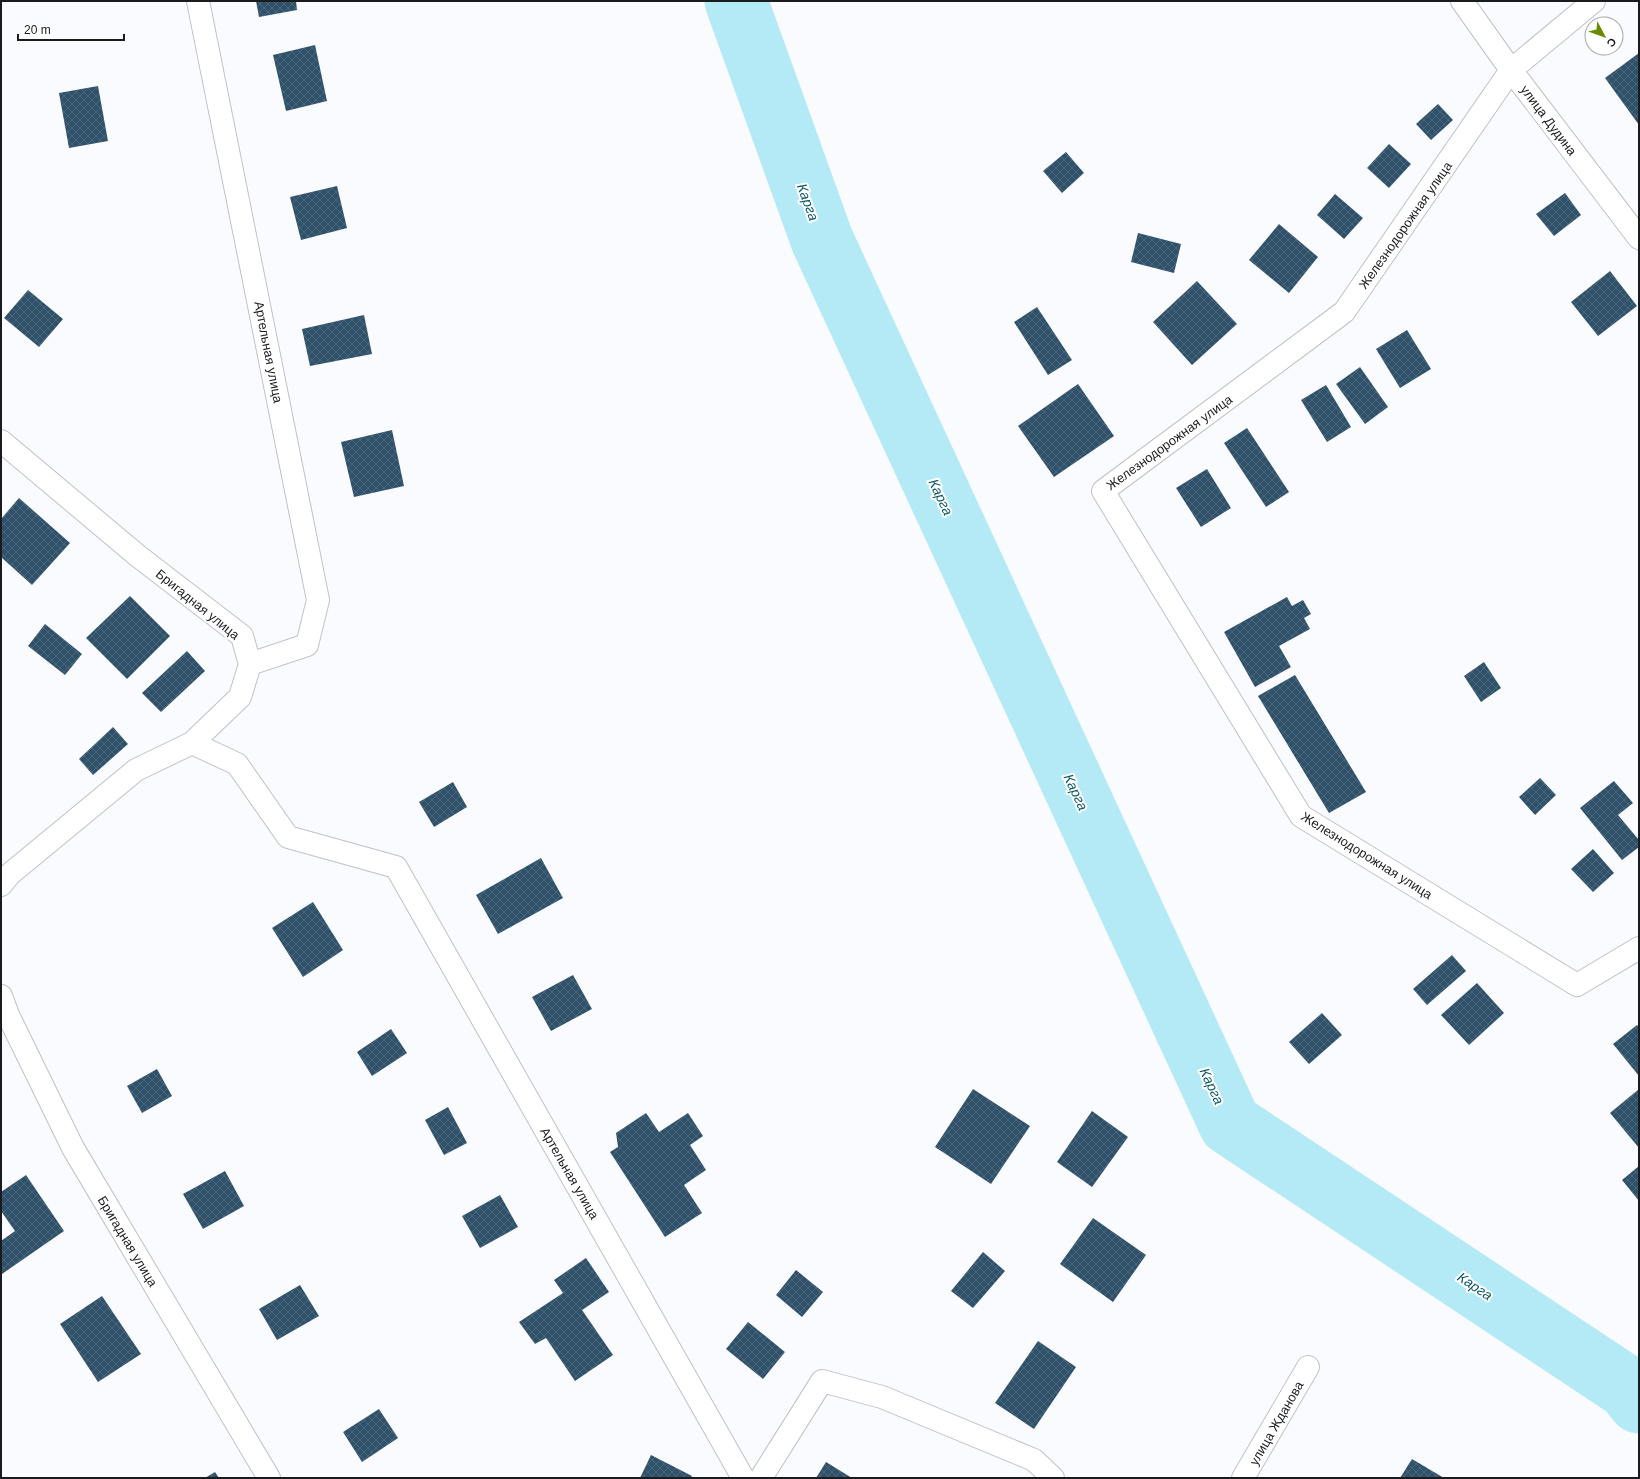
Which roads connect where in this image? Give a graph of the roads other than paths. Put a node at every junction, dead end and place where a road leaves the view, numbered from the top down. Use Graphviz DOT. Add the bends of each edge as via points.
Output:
graph roads {
  1 [pos="198,1"];
  2 [pos="1462,1"];
  3 [pos="1594,1"];
  4 [pos="1511,70"];
  5 [pos="1639,238"];
  6 [pos="1,441"];
  7 [pos="250,664"];
  8 [pos="192,743"];
  9 [pos="1,885"];
  10 [pos="1639,948"];
  11 [pos="1,996"];
  12 [pos="1308,1367"];
  13 [pos="269,1478"];
  14 [pos="743,1478"];
  15 [pos="761,1478"];
  16 [pos="1053,1478"];
  17 [pos="1243,1478"];
  1 -- 7 [label="street, Артельная улица" via="318,600 307,645"];
  2 -- 4 [label="street, улица Дудина"];
  3 -- 4 [label="street, Железнодорожная улица"];
  4 -- 5 [label="street, улица Дудина"];
  4 -- 10 [label="street, Железнодорожная улица" via="1344,312 1103,491 1301,816 1577,985"];
  6 -- 7 [label="street, Бригадная улица" via="138,556 242,636"];
  7 -- 8 [label="street" via="240,697"];
  8 -- 9 [label="street" via="136,770 10,874"];
  8 -- 14 [label="street, Артельная улица" via="237,764 288,837 396,867"];
  11 -- 13 [label="street, Бригадная улица" via="73,1148"];
  12 -- 17 [label="street, улица Жданова"];
  15 -- 16 [label="street" via="822,1381 882,1397 1034,1460"];
}
